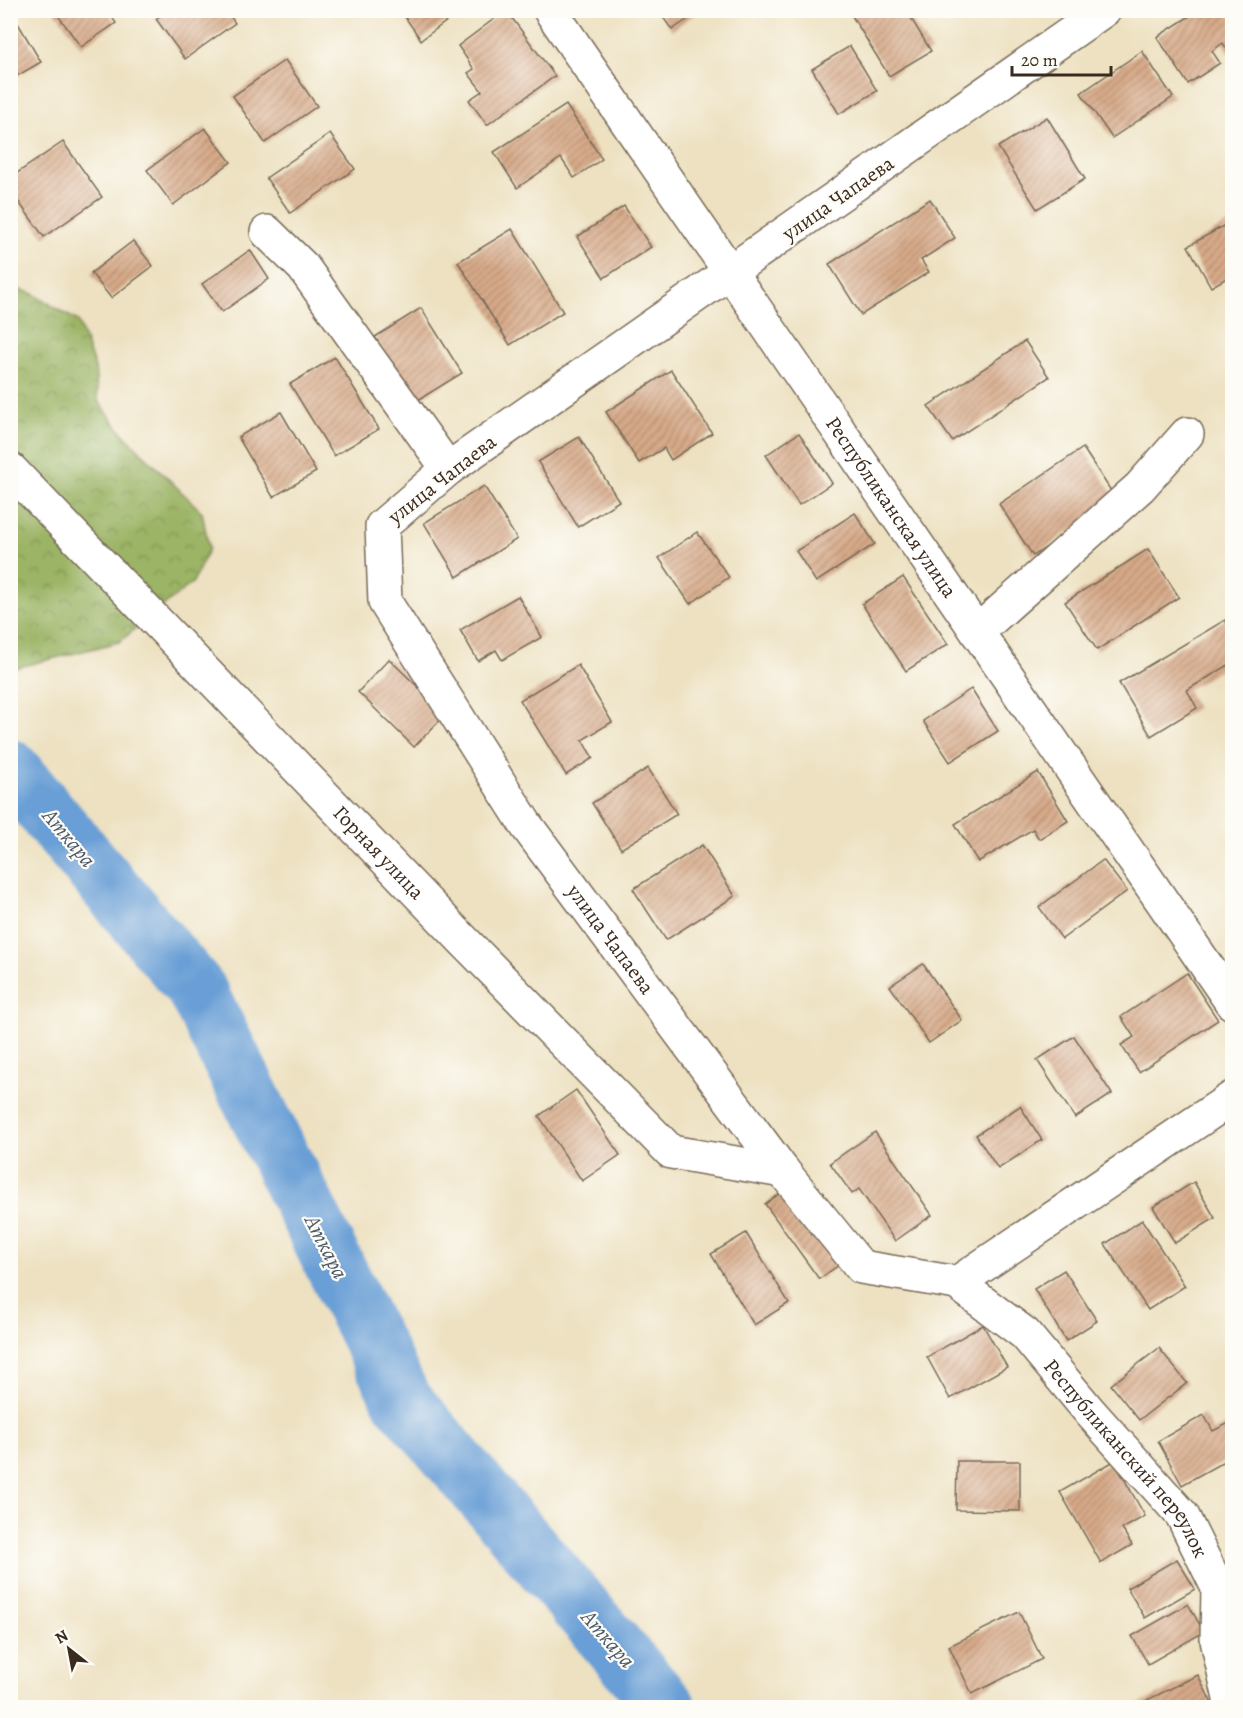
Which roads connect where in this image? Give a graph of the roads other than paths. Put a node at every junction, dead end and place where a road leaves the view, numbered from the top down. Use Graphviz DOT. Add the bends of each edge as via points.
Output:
graph roads {
  1 [pos="550,10"];
  2 [pos="1104,10"];
  3 [pos="267,232"];
  4 [pos="730,274"];
  5 [pos="1187,434"];
  6 [pos="10,469"];
  7 [pos="448,469"];
  8 [pos="976,632"];
  9 [pos="1233,1003"];
  10 [pos="1233,1098"];
  11 [pos="783,1172"];
  12 [pos="957,1283"];
  13 [pos="1232,1707"];
  1 -- 4 [label="street, Республиканская улица"];
  2 -- 4 [label="street, улица Чапаева"];
  3 -- 7 [label="street" via="303,267"];
  4 -- 7 [label="street, улица Чапаева"];
  4 -- 8 [label="street, Республиканская улица"];
  5 -- 8 [label="street" via="1140,487"];
  6 -- 11 [label="street, Горная улица" via="671,1152"];
  7 -- 11 [label="street, улица Чапаева" via="382,526 386,602 526,825"];
  8 -- 9 [label="street, Республиканская улица"];
  10 -- 12 [label="street"];
  11 -- 12 [label="street" via="861,1267"];
  12 -- 13 [label="street, Республиканский переулок" via="1025,1334 1182,1515 1218,1588 1217,1640"];
}
